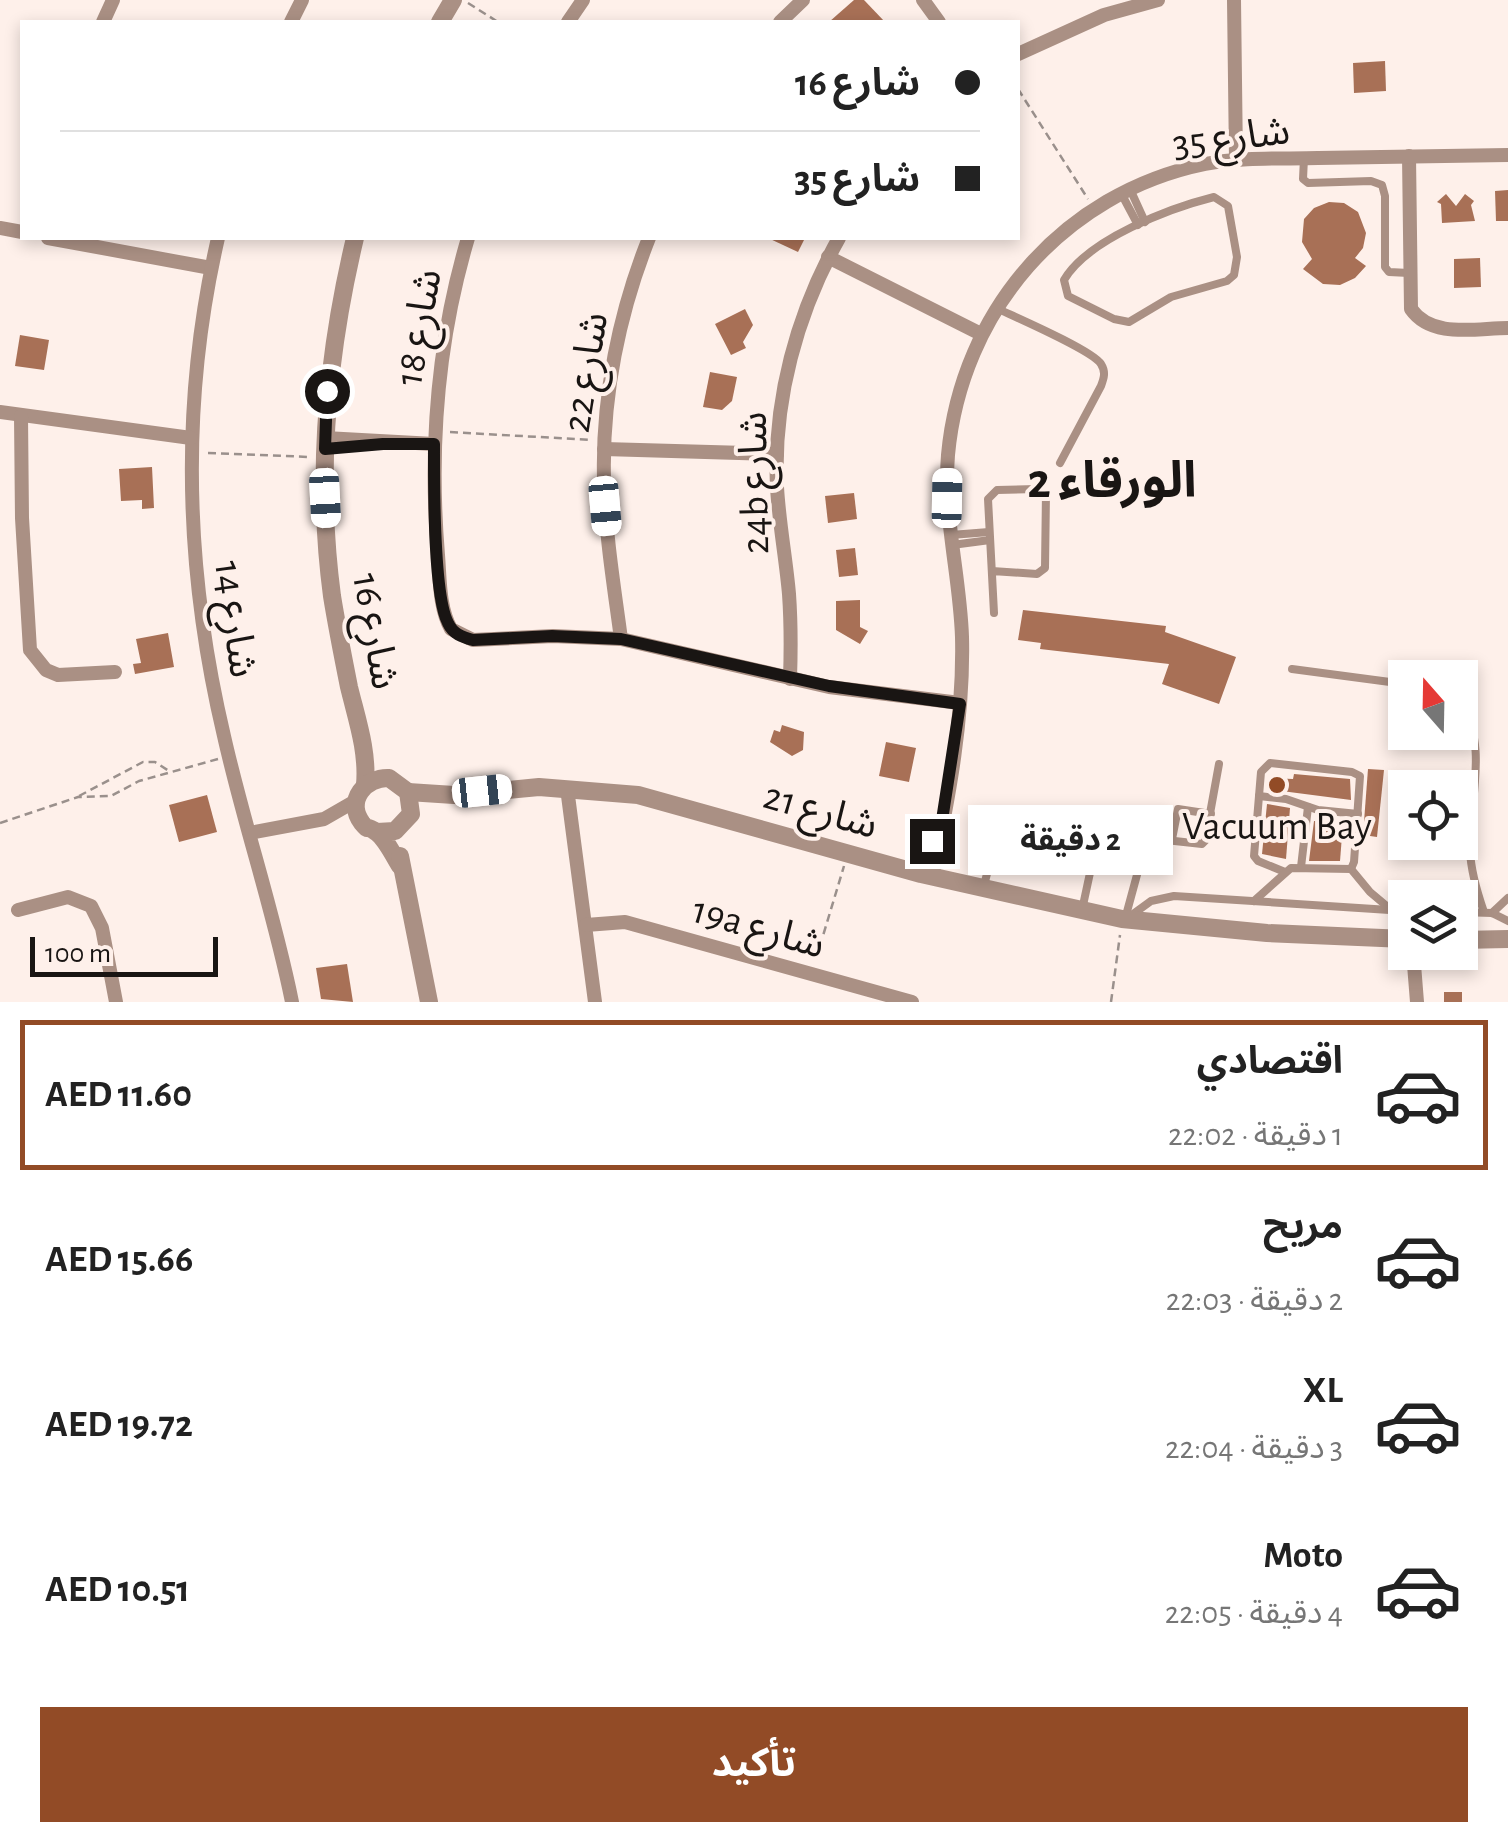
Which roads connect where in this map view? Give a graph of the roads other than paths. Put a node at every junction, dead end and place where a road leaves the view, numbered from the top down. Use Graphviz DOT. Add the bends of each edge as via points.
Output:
graph roads {
  1 [pos="803,0"];
  2 [pos="1158,0"];
  3 [pos="1234,0"];
  4 [pos="782,20"];
  5 [pos="1020,53"];
  6 [pos="1508,155"];
  7 [pos="1409,156"];
  8 [pos="1304,158"];
  9 [pos="1236,160"];
  10 [pos="1125,191"];
  11 [pos="1141,224"];
  12 [pos="59,240"];
  13 [pos="218,240"];
  14 [pos="355,240"];
  15 [pos="468,240"];
  16 [pos="647,240"];
  17 [pos="838,240"];
  18 [pos="828,257"];
  19 [pos="212,268"];
  20 [pos="1409,273"];
  21 [pos="996,308"];
  22 [pos="1508,328"];
  23 [pos="981,334"];
  24 [pos="0,412"];
  25 [pos="21,416"];
  26 [pos="434,438"];
  27 [pos="192,445"];
  28 [pos="604,445"];
  29 [pos="325,448"];
  30 [pos="777,454"];
  31 [pos="1060,463"];
  32 [pos="989,536"];
  33 [pos="952,540"];
  34 [pos="992,570"];
  35 [pos="994,614"];
  36 [pos="621,639"];
  37 [pos="1292,669"];
  38 [pos="115,672"];
  39 [pos="790,679"];
  40 [pos="1388,682"];
  41 [pos="960,704"];
  42 [pos="362,738"];
  43 [pos="1473,750"];
  44 [pos="1219,764"];
  45 [pos="389,778"];
  46 [pos="572,788"];
  47 [pos="361,792"];
  48 [pos="408,792"];
  49 [pos="454,795"];
  50 [pos="1259,796"];
  51 [pos="1308,808"];
  52 [pos="1211,814"];
  53 [pos="1358,814"];
  54 [pos="324,819"];
  55 [pos="407,820"];
  56 [pos="370,828"];
  57 [pos="251,837"];
  58 [pos="1172,838"];
  59 [pos="400,866"];
  60 [pos="1301,867"];
  61 [pos="1350,869"];
  62 [pos="1285,872"];
  63 [pos="927,876"];
  64 [pos="982,890"];
  65 [pos="1508,898"];
  66 [pos="1252,902"];
  67 [pos="1388,907"];
  68 [pos="18,910"];
  69 [pos="1082,910"];
  70 [pos="1388,910"];
  71 [pos="1478,913"];
  72 [pos="1488,913"];
  73 [pos="1124,919"];
  74 [pos="1508,920"];
  75 [pos="586,925"];
  76 [pos="1388,938"];
  77 [pos="1508,939"];
  78 [pos="1478,940"];
  79 [pos="1415,970"];
  80 [pos="1420,970"];
  81 [pos="1417,999"];
  82 [pos="116,1002"];
  83 [pos="292,1002"];
  84 [pos="429,1002"];
  85 [pos="595,1002"];
  86 [pos="912,1002"];
  1 -- 4 [label="street"];
  2 -- 5 [label="street" via="1104,15"];
  3 -- 9 [label="street"];
  6 -- 7 [label="street, شارع 35"];
  7 -- 8 [label="street, شارع 35"];
  7 -- 20 [label="street"];
  8 -- 9 [label="street, شارع 35"];
  8 -- 20 [label="lane" via="1308,183 1382,185 1385,267"];
  9 -- 10 [label="street, شارع 35" via="1179,170"];
  10 -- 11 [label="lane"];
  10 -- 21 [label="street, شارع 35" via="1040,252"];
  11 -- 11 [label="lane" via="1222,199 1237,256 1234,275 1171,297 1129,322 1068,296 1068,272"];
  12 -- 19 [label="street"];
  13 -- 19 [label="street, شارع 14"];
  14 -- 29 [label="street, شارع 16" via="327,391"];
  15 -- 26 [label="street, شارع 18" via="444,335"];
  16 -- 28 [label="street, شارع 22" via="626,305"];
  17 -- 18 [label="street, 24b شارع"];
  18 -- 23 [label="street"];
  18 -- 30 [label="street, 24b شارع" via="792,349"];
  19 -- 27 [label="street, شارع 14"];
  20 -- 22 [label="street" via="1411,309 1431,328"];
  21 -- 23 [label="street, شارع 35"];
  21 -- 31 [label="lane" via="1089,354 1103,368"];
  23 -- 33 [label="street, شارع 35" via="954,414 948,456"];
  24 -- 25 [label="street"];
  25 -- 27 [label="street"];
  25 -- 38 [label="street" via="30,650 58,675"];
  26 -- 29 [label="street"];
  26 -- 36 [label="street, شارع 18" via="445,619 461,637"];
  27 -- 57 [label="street, شارع 14" via="198,590 213,690"];
  28 -- 30 [label="street"];
  28 -- 36 [label="street, شارع 22"];
  29 -- 42 [label="street, شارع 16" via="332,595"];
  30 -- 39 [label="street, 24b شارع"];
  32 -- 33 [label="lane"];
  32 -- 34 [label="lane"];
  32 -- 34 [label="lane" via="991,494 1046,492 1045,568 1037,574"];
  33 -- 41 [label="street, شارع 35" via="962,633"];
  34 -- 35 [label="lane"];
  36 -- 39 [label="street"];
  37 -- 40 [label="lane"];
  39 -- 41 [label="street"];
  41 -- 63 [label="street, شارع 35"];
  42 -- 45 [label="street, شارع 16"];
  42 -- 47 [label="street, شارع 16"];
  43 -- 72 [label="lane" via="1470,852"];
  44 -- 52 [label="lane"];
  45 -- 47 [label="street" via="372,780"];
  45 -- 48 [label="street"];
  46 -- 49 [label="street, شارع 21"];
  46 -- 63 [label="street, شارع 21" via="673,803"];
  46 -- 75 [label="street"];
  47 -- 54 [label="street"];
  47 -- 56 [label="street" via="356,808"];
  48 -- 49 [label="street, شارع 21"];
  48 -- 55 [label="street"];
  49 -- 55 [label="street, شارع 21"];
  50 -- 51 [label="lane"];
  50 -- 53 [label="lane" via="1261,772 1270,764 1352,772 1362,780"];
  50 -- 62 [label="lane" via="1254,856"];
  51 -- 53 [label="lane"];
  51 -- 60 [label="lane"];
  52 -- 58 [label="lane" via="1204,843"];
  52 -- 58 [label="lane" via="1178,809"];
  53 -- 61 [label="lane"];
  54 -- 56 [label="street"];
  54 -- 57 [label="street"];
  55 -- 56 [label="street" via="386,833"];
  55 -- 59 [label="street"];
  56 -- 59 [label="street"];
  57 -- 83 [label="street, شارع 14"];
  58 -- 73 [label="lane" via="1144,841"];
  59 -- 84 [label="street"];
  60 -- 61 [label="lane"];
  60 -- 62 [label="lane"];
  61 -- 67 [label="lane"];
  62 -- 66 [label="lane"];
  63 -- 64 [label="street, شارع 21"];
  64 -- 69 [label="street, شارع 21"];
  64 -- 69 [label="lane" via="1002,817 1015,814 1095,834"];
  65 -- 72 [label="lane"];
  66 -- 70 [label="lane"];
  66 -- 73 [label="lane" via="1162,897"];
  68 -- 82 [label="street" via="68,897 91,906 102,928"];
  69 -- 73 [label="street, شارع 21"];
  71 -- 72 [label="lane"];
  72 -- 74 [label="lane"];
  73 -- 76 [label="street, شارع 21"];
  75 -- 85 [label="street"];
  75 -- 86 [label="street, 19a شارع" via="625,922"];
  77 -- 78 [label="street"];
  79 -- 81 [label="street"];
  80 -- 81 [label="street"];
}
